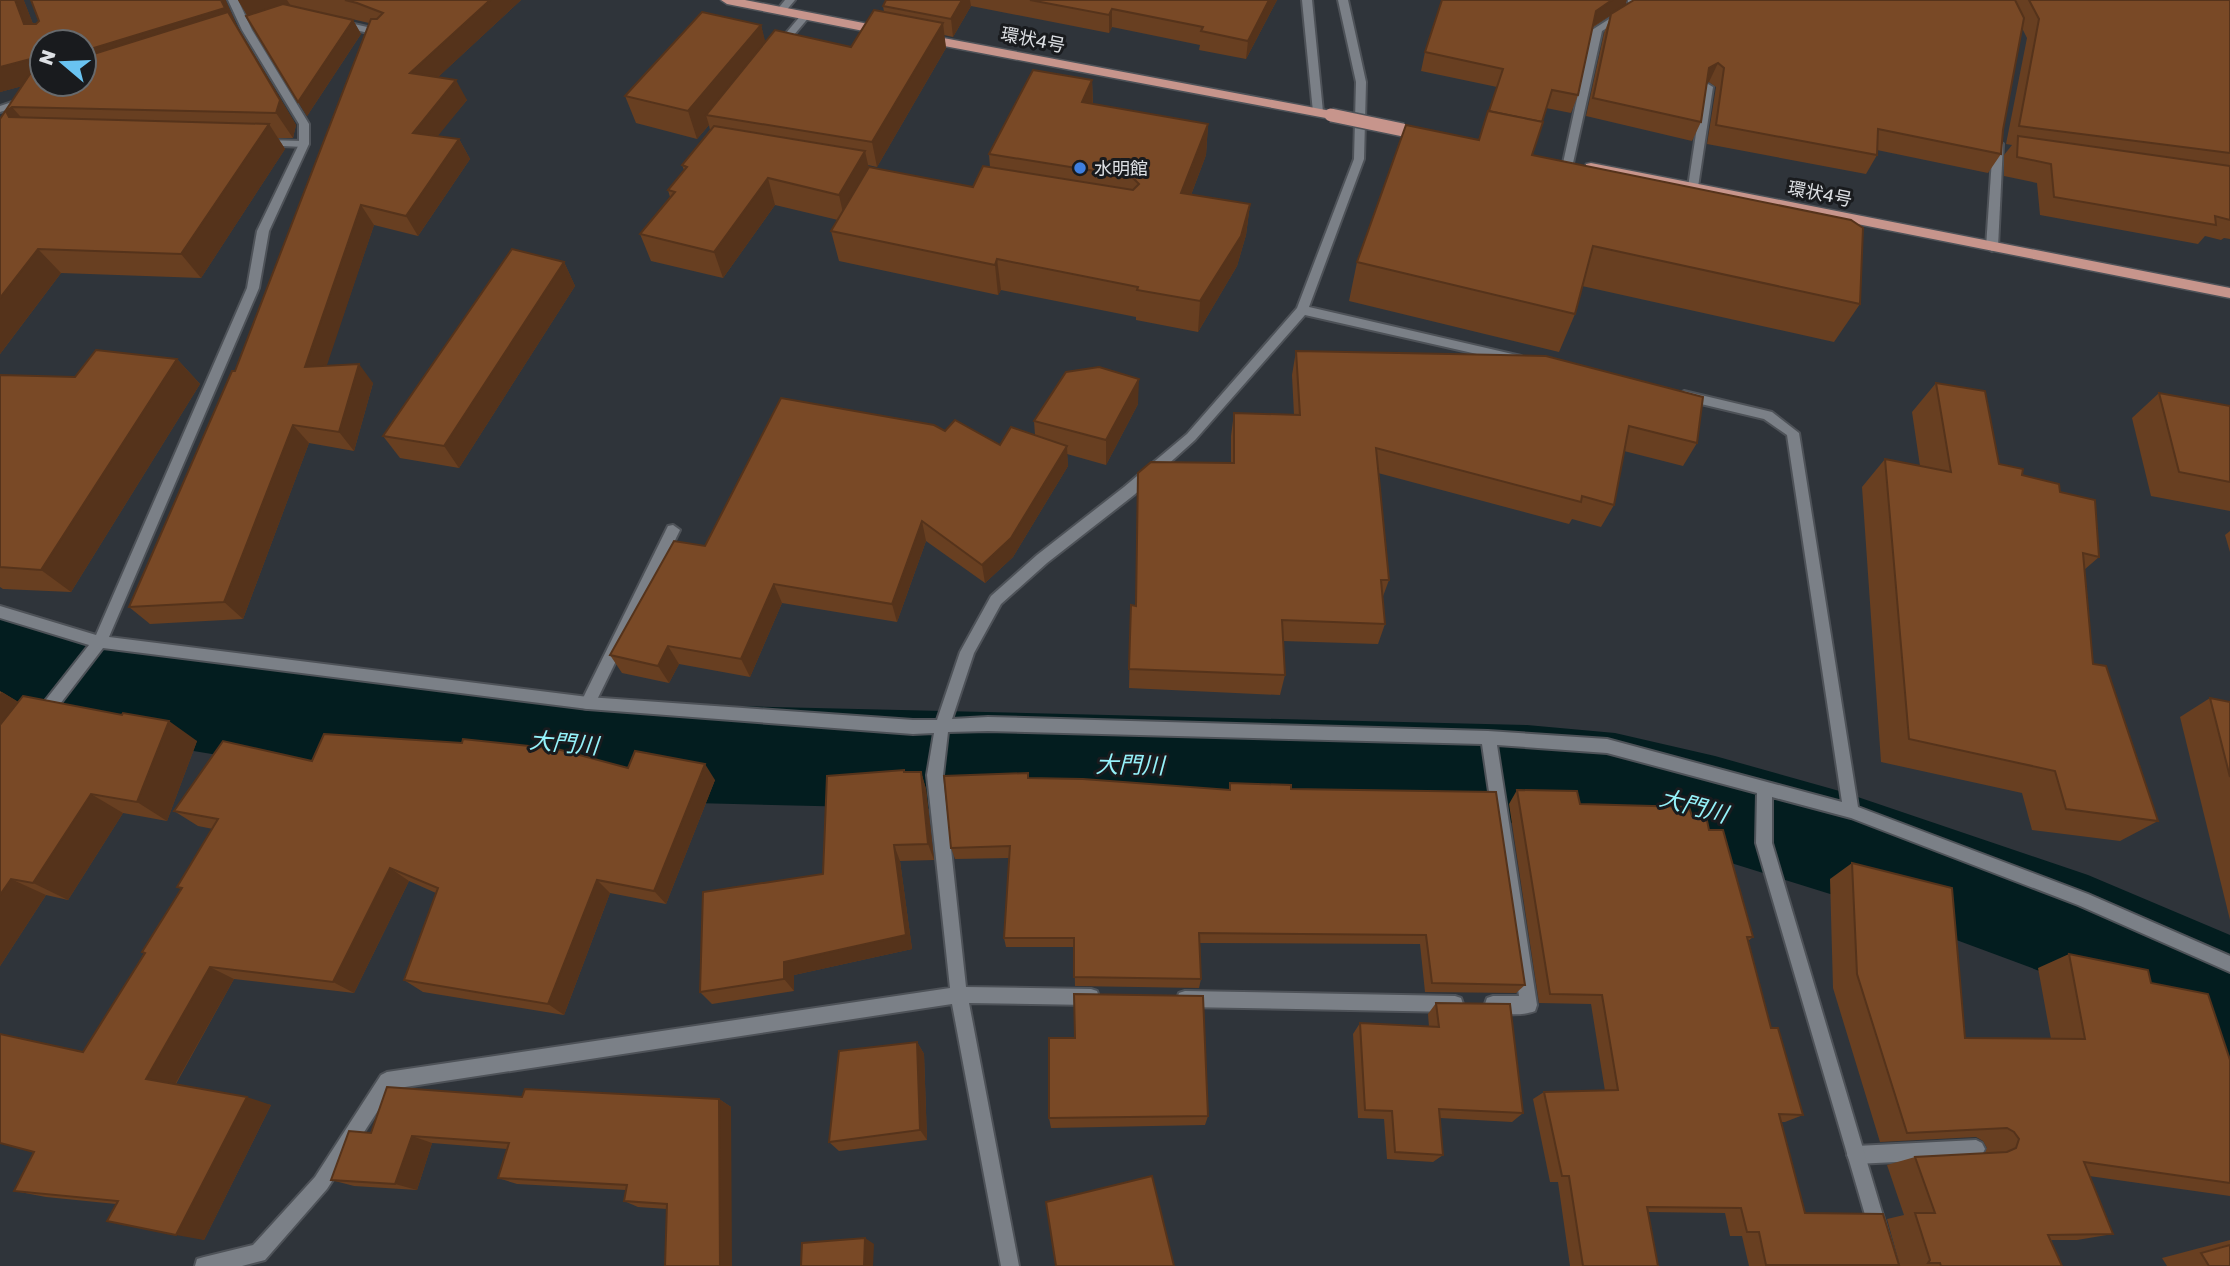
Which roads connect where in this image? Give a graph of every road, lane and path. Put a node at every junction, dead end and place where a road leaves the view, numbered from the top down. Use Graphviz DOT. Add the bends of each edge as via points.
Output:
graph roads {
  1 [pos="233,0"];
  2 [pos="727,0"];
  3 [pos="790,0"];
  4 [pos="1307,0"];
  5 [pos="1343,0"];
  6 [pos="1633,0"];
  7 [pos="781,11"];
  8 [pos="805,16"];
  9 [pos="326,20"];
  10 [pos="256,23"];
  11 [pos="246,29"];
  12 [pos="234,34"];
  13 [pos="386,34"];
  14 [pos="771,58"];
  15 [pos="1708,87"];
  16 [pos="36,98"];
  17 [pos="0,109"];
  18 [pos="1325,114"];
  19 [pos="1409,131"];
  20 [pos="1999,136"];
  21 [pos="250,143"];
  22 [pos="304,144"];
  23 [pos="1997,149"];
  24 [pos="2010,151"];
  25 [pos="1561,161"];
  26 [pos="1693,187"];
  27 [pos="1993,247"];
  28 [pos="2230,293"];
  29 [pos="1303,310"];
  30 [pos="1528,361"];
  31 [pos="1675,394"];
  32 [pos="673,530"];
  33 [pos="0,612"];
  34 [pos="100,642"];
  35 [pos="588,703"];
  36 [pos="942,726"];
  37 [pos="33,729"];
  38 [pos="1488,737"];
  39 [pos="1765,788"];
  40 [pos="1850,811"];
  41 [pos="2230,964"];
  42 [pos="959,995"];
  43 [pos="1112,997"];
  44 [pos="1168,998"];
  45 [pos="1976,1149"];
  46 [pos="1857,1155"];
  47 [pos="204,1266"];
  48 [pos="1010,1266"];
  49 [pos="1889,1266"];
  1 -- 11 [label="street"];
  2 -- 7 [label="main road, 環状4号"];
  3 -- 7 [label="street"];
  4 -- 18 [label="street"];
  5 -- 29 [label="street" via="1361,82 1360,159"];
  6 -- 25 [label="street" via="1633,8 1598,30"];
  7 -- 8 [label="main road, 環状4号"];
  8 -- 14 [label="street"];
  8 -- 18 [label="main road, 環状4号"];
  9 -- 13 [label="street"];
  10 -- 11 [label="street"];
  11 -- 12 [label="street"];
  11 -- 22 [label="street" via="304,124"];
  15 -- 26 [label="street"];
  16 -- 17 [label="street"];
  18 -- 19 [label="main road, 環状4号, bridge"];
  20 -- 23 [label="street"];
  21 -- 22 [label="street"];
  22 -- 34 [label="street" via="263,231 253,288"];
  23 -- 24 [label="street"];
  23 -- 27 [label="street"];
  25 -- 26 [label="main road, 環状4号"];
  26 -- 27 [label="main road, 環状4号"];
  27 -- 28 [label="main road, 環状4号"];
  29 -- 30 [label="street"];
  29 -- 36 [label="street" via="1191,437 996,600 968,652"];
  31 -- 40 [label="street" via="1768,415 1793,433"];
  32 -- 35 [label="street"];
  33 -- 34 [label="street"];
  34 -- 35 [label="street"];
  34 -- 37 [label="street"];
  35 -- 36 [label="street"];
  36 -- 38 [label="street"];
  36 -- 42 [label="street" via="936,775"];
  38 -- 39 [label="street" via="1607,746"];
  38 -- 44 [label="street" via="1529,1005"];
  39 -- 40 [label="street"];
  39 -- 46 [label="street" via="1764,843"];
  40 -- 41 [label="street" via="2082,899"];
  42 -- 43 [label="street"];
  42 -- 47 [label="street" via="387,1081 321,1183 258,1253"];
  42 -- 48 [label="street"];
  45 -- 46 [label="street"];
  46 -- 49 [label="street"];
}
